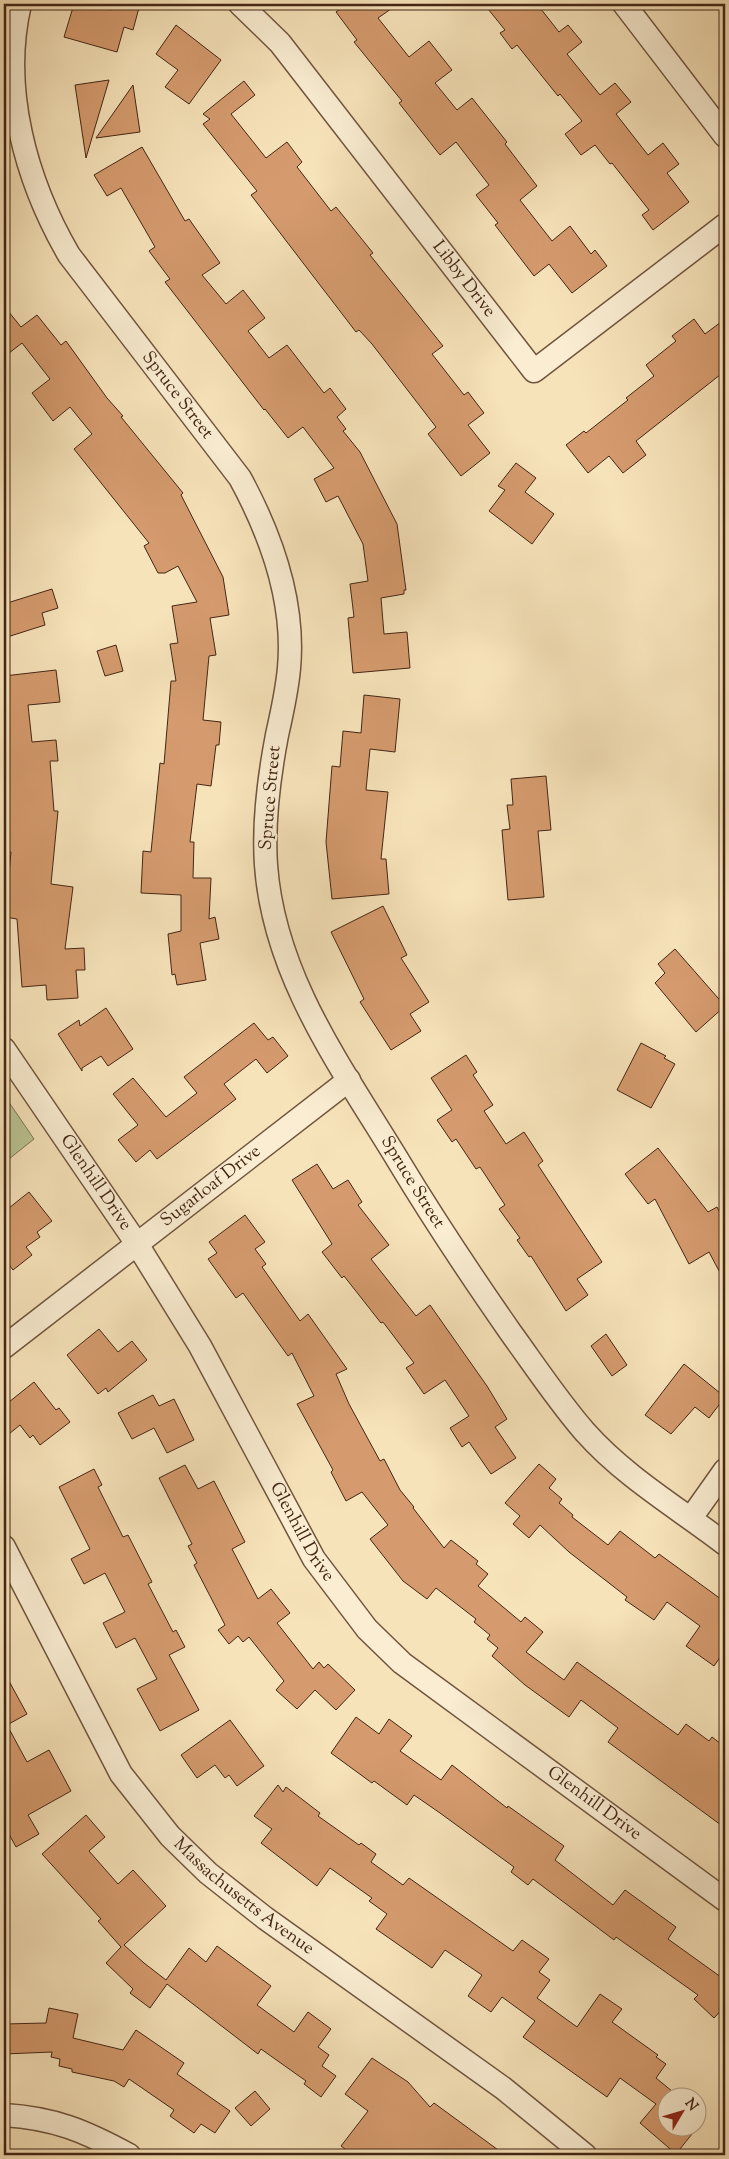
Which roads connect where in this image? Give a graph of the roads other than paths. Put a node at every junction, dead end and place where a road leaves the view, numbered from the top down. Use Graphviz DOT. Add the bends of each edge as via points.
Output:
graph roads {
  1 [pos="20,4"];
  2 [pos="240,4"];
  3 [pos="624,4"];
  4 [pos="725,136"];
  5 [pos="725,225"];
  6 [pos="4,1049"];
  7 [pos="349,1080"];
  8 [pos="137,1244"];
  9 [pos="4,1347"];
  10 [pos="725,1470"];
  11 [pos="691,1518"];
  12 [pos="725,1544"];
  13 [pos="4,1547"];
  14 [pos="725,1900"];
  15 [pos="4,2115"];
  16 [pos="129,2155"];
  17 [pos="585,2155"];
  1 -- 7 [label="street, Spruce Street" via="14,87 18,122 31,176 53,228 69,255 240,478 255,505 274,554 289,620 290,666 268,802 266,867 277,927 291,974 308,1013"];
  2 -- 5 [label="street, Libby Drive" via="280,44 534,371"];
  3 -- 4 [label="street"];
  6 -- 8 [label="street, Glenhill Drive"];
  7 -- 8 [label="street, Sugarloaf Drive"];
  7 -- 11 [label="street, Spruce Street" via="444,1237 562,1404 620,1468"];
  8 -- 9 [label="street, Sugarloaf Drive"];
  8 -- 14 [label="street, Glenhill Drive" via="205,1354 314,1560 367,1629 410,1668"];
  10 -- 11 [label="street"];
  11 -- 12 [label="street, Spruce Street"];
  13 -- 17 [label="street, Massachusetts Avenue" via="121,1774 170,1836 208,1873 265,1918 503,2088"];
  15 -- 16 [label="street" via="36,2117 71,2127"];
}
